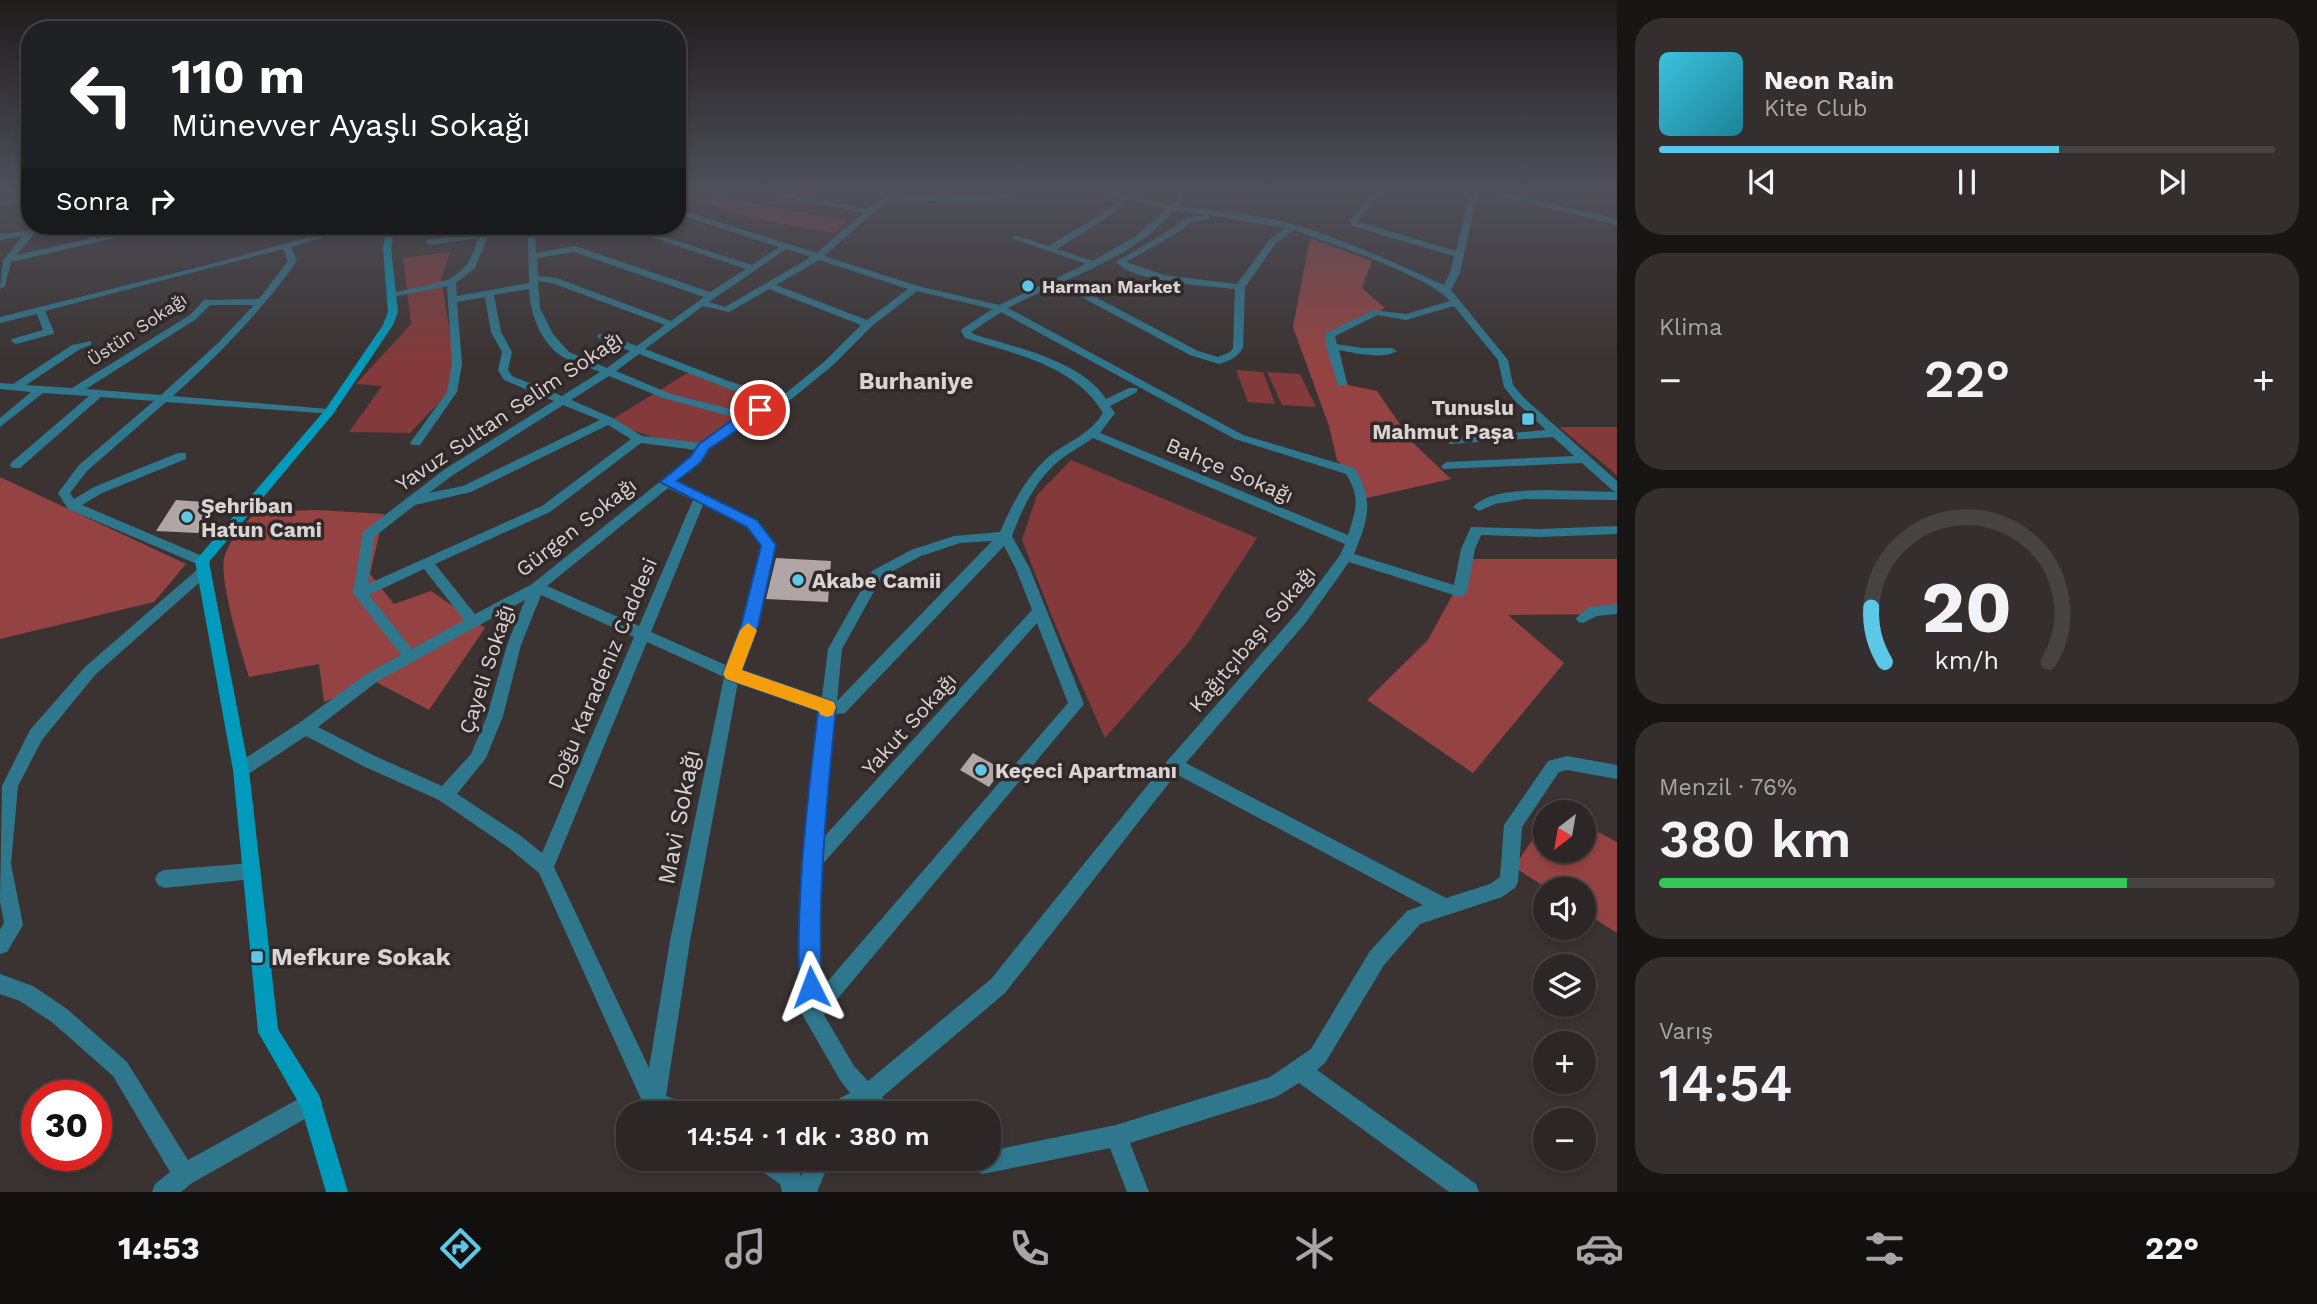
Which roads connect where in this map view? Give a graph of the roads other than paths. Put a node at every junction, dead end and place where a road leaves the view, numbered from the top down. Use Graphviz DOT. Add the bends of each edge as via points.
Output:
graph roads {
  1 [pos="286,246"];
  2 [pos="18,247"];
  3 [pos="68,247"];
  4 [pos="284,247"];
  5 [pos="387,247"];
  6 [pos="480,247"];
  7 [pos="532,247"];
  8 [pos="686,247"];
  9 [pos="785,247"];
  10 [pos="792,247"];
  11 [pos="830,247"];
  12 [pos="1043,247"];
  13 [pos="1055,247"];
  14 [pos="1128,247"];
  15 [pos="1147,247"];
  16 [pos="1270,247"];
  17 [pos="1344,247"];
  18 [pos="1432,247"];
  19 [pos="1459,247"];
  20 [pos="1051,249"];
  21 [pos="1457,254"];
  22 [pos="533,256"];
  23 [pos="819,256"];
  24 [pos="7,260"];
  25 [pos="1096,264"];
  26 [pos="753,268"];
  27 [pos="1056,280"];
  28 [pos="534,281"];
  29 [pos="451,282"];
  30 [pos="768,285"];
  31 [pos="0,286"];
  32 [pos="1240,287"];
  33 [pos="915,288"];
  34 [pos="1446,290"];
  35 [pos="489,293"];
  36 [pos="393,294"];
  37 [pos="707,299"];
  38 [pos="452,300"];
  39 [pos="263,302"];
  40 [pos="1455,302"];
  41 [pos="1000,308"];
  42 [pos="40,310"];
  43 [pos="0,320"];
  44 [pos="671,324"];
  45 [pos="869,324"];
  46 [pos="602,336"];
  47 [pos="16,341"];
  48 [pos="87,343"];
  49 [pos="1331,346"];
  50 [pos="636,349"];
  51 [pos="1392,351"];
  52 [pos="608,372"];
  53 [pos="1342,383"];
  54 [pos="0,386"];
  55 [pos="14,388"];
  56 [pos="41,389"];
  57 [pos="1133,390"];
  58 [pos="74,392"];
  59 [pos="0,395"];
  60 [pos="97,395"];
  61 [pos="162,399"];
  62 [pos="561,402"];
  63 [pos="775,403"];
  64 [pos="1106,404"];
  65 [pos="329,412"];
  66 [pos="746,417"];
  67 [pos="609,420"];
  68 [pos="0,424"];
  69 [pos="1093,433"];
  70 [pos="1554,433"];
  71 [pos="639,439"];
  72 [pos="1454,442"];
  73 [pos="416,443"];
  74 [pos="704,447"];
  75 [pos="182,456"];
  76 [pos="1583,459"];
  77 [pos="16,465"];
  78 [pos="1447,466"];
  79 [pos="667,482"];
  80 [pos="1617,488"];
  81 [pos="1617,496"];
  82 [pos="700,497"];
  83 [pos="407,502"];
  84 [pos="72,506"];
  85 [pos="1479,508"];
  86 [pos="1617,530"];
  87 [pos="1005,536"];
  88 [pos="1349,549"];
  89 [pos="426,562"];
  90 [pos="203,566"];
  91 [pos="537,587"];
  92 [pos="360,593"];
  93 [pos="1617,608"];
  94 [pos="1039,612"];
  95 [pos="1583,618"];
  96 [pos="474,623"];
  97 [pos="641,634"];
  98 [pos="409,655"];
  99 [pos="732,674"];
  100 [pos="827,707"];
  101 [pos="305,728"];
  102 [pos="1174,765"];
  103 [pos="241,769"];
  104 [pos="1617,772"];
  105 [pos="445,795"];
  106 [pos="810,864"];
  107 [pos="545,867"];
  108 [pos="252,872"];
  109 [pos="164,879"];
  110 [pos="1443,906"];
  111 [pos="0,945"];
  112 [pos="0,984"];
  113 [pos="812,1014"];
  114 [pos="1298,1070"];
  115 [pos="866,1096"];
  116 [pos="654,1101"];
  117 [pos="654,1101"];
  118 [pos="857,1101"];
  119 [pos="871,1101"];
  120 [pos="311,1103"];
  121 [pos="1116,1136"];
  122 [pos="1001,1159"];
  123 [pos="781,1171"];
  124 [pos="815,1171"];
  125 [pos="184,1175"];
  126 [pos="163,1192"];
  127 [pos="337,1192"];
  128 [pos="793,1192"];
  129 [pos="806,1192"];
  130 [pos="1138,1192"];
  131 [pos="1468,1192"];
  1 -- 39 [label="street" via="293,261"];
  2 -- 24 [label="street"];
  3 -- 24 [label="street"];
  4 -- 42 [label="street"];
  5 -- 36 [label="main road"];
  6 -- 29 [label="street" via="467,274"];
  7 -- 22 [label="street"];
  8 -- 26 [label="street"];
  9 -- 26 [label="street, Yavuz Sultan Selim Sokağı"];
  10 -- 23 [label="street"];
  11 -- 23 [label="street"];
  12 -- 20 [label="street"];
  13 -- 20 [label="street"];
  14 -- 25 [label="street"];
  15 -- 32 [label="street" via="1120,262 1163,278"];
  16 -- 32 [label="street"];
  17 -- 34 [label="street"];
  18 -- 21 [label="street"];
  19 -- 21 [label="street"];
  20 -- 25 [label="street"];
  21 -- 34 [label="street" via="1455,273"];
  22 -- 28 [label="street"];
  22 -- 37 [label="street" via="575,249"];
  23 -- 30 [label="street"];
  23 -- 33 [label="street"];
  24 -- 31 [label="street"];
  25 -- 27 [label="street"];
  26 -- 37 [label="street, Yavuz Sultan Selim Sokağı"];
  27 -- 32 [label="street" via="1194,353 1220,361 1238,348"];
  27 -- 41 [label="street"];
  28 -- 35 [label="street"];
  28 -- 44 [label="street" via="554,280"];
  28 -- 52 [label="street" via="535,308 548,335 565,354"];
  29 -- 36 [label="street"];
  29 -- 38 [label="street"];
  30 -- 37 [label="street" via="726,310"];
  30 -- 45 [label="street"];
  33 -- 41 [label="street"];
  33 -- 45 [label="street, Gürgen Sokağı"];
  34 -- 40 [label="street"];
  35 -- 38 [label="street"];
  35 -- 62 [label="street" via="496,332 507,352 503,370 508,379"];
  36 -- 65 [label="main road" via="388,325"];
  37 -- 44 [label="street, Yavuz Sultan Selim Sokağı"];
  38 -- 73 [label="street" via="457,364 452,392"];
  39 -- 58 [label="street, Üstün Sokağı" via="207,302 193,317"];
  39 -- 61 [label="street" via="238,331"];
  40 -- 49 [label="street" via="1406,317 1377,312 1330,335"];
  40 -- 70 [label="street" via="1503,360 1508,385"];
  41 -- 64 [label="street" via="966,331 969,337 1054,366 1085,384"];
  41 -- 88 [label="street, Kağıtçıbaşı Sokağı" via="1239,437 1350,471 1363,507"];
  42 -- 43 [label="street"];
  42 -- 47 [label="street" via="49,332"];
  44 -- 50 [label="street, Yavuz Sultan Selim Sokağı"];
  45 -- 63 [label="street, Gürgen Sokağı" via="828,364"];
  46 -- 50 [label="street"];
  48 -- 55 [label="street"];
  49 -- 51 [label="street"];
  49 -- 53 [label="street"];
  50 -- 52 [label="street, Yavuz Sultan Selim Sokağı"];
  50 -- 63 [label="street"];
  52 -- 62 [label="street, Yavuz Sultan Selim Sokağı"];
  52 -- 66 [label="street" via="667,396"];
  54 -- 55 [label="street"];
  55 -- 56 [label="street"];
  55 -- 59 [label="street"];
  56 -- 58 [label="street"];
  56 -- 68 [label="street"];
  57 -- 64 [label="street"];
  58 -- 60 [label="street"];
  60 -- 61 [label="street"];
  60 -- 77 [label="street"];
  61 -- 65 [label="street"];
  61 -- 84 [label="street" via="83,468 64,494"];
  62 -- 67 [label="street"];
  62 -- 83 [label="street, Yavuz Sultan Selim Sokağı"];
  63 -- 66 [label="street, Gürgen Sokağı"];
  64 -- 69 [label="street" via="1109,413 1104,425"];
  65 -- 90 [label="main road"];
  66 -- 74 [label="street, Gürgen Sokağı"];
  67 -- 71 [label="street"];
  67 -- 83 [label="street" via="467,489"];
  69 -- 87 [label="street" via="1047,465"];
  69 -- 88 [label="street, Bahçe Sokağı"];
  70 -- 72 [label="street"];
  70 -- 76 [label="street"];
  71 -- 74 [label="street"];
  71 -- 89 [label="street" via="546,509"];
  74 -- 79 [label="street, Gürgen Sokağı"];
  75 -- 84 [label="street" via="97,490"];
  76 -- 78 [label="street"];
  76 -- 80 [label="street"];
  79 -- 82 [label="street"];
  79 -- 91 [label="street, Gürgen Sokağı"];
  81 -- 85 [label="street" via="1517,496 1490,499"];
  82 -- 97 [label="street, Doğu Karadeniz Caddesi"];
  82 -- 99 [label="street, Mavi Sokağı" via="752,524 769,545 750,626"];
  83 -- 92 [label="street, Yavuz Sultan Selim Sokağı" via="368,534"];
  84 -- 90 [label="street"];
  86 -- 88 [label="street, Bahçe Sokağı" via="1476,530 1460,592"];
  87 -- 94 [label="street"];
  87 -- 100 [label="street" via="839,709"];
  87 -- 100 [label="street" via="970,538 916,553 877,574 835,649"];
  88 -- 102 [label="street, Kağıtçıbaşı Sokağı" via="1302,617"];
  89 -- 92 [label="street"];
  89 -- 96 [label="street"];
  90 -- 103 [label="main road"];
  90 -- 111 [label="street" via="90,670 40,727 10,786 2,864 14,925"];
  91 -- 96 [label="street, Gürgen Sokağı"];
  91 -- 97 [label="street"];
  91 -- 105 [label="street, Çayeli Sokağı" via="478,758"];
  92 -- 98 [label="street"];
  93 -- 95 [label="street" via="1594,611"];
  94 -- 106 [label="street, Yakut Sokağı"];
  94 -- 113 [label="street" via="1076,704"];
  96 -- 98 [label="street, Gürgen Sokağı"];
  97 -- 99 [label="street"];
  97 -- 107 [label="street, Doğu Karadeniz Caddesi"];
  98 -- 101 [label="street, Gürgen Sokağı"];
  99 -- 100 [label="street"];
  99 -- 116 [label="street, Mavi Sokağı"];
  100 -- 106 [label="street"];
  101 -- 103 [label="street, Gürgen Sokağı"];
  101 -- 105 [label="street"];
  102 -- 110 [label="street"];
  102 -- 115 [label="street, Kağıtçıbaşı Sokağı" via="998,986"];
  103 -- 108 [label="main road"];
  104 -- 110 [label="street" via="1554,766 1513,825 1509,882 1495,891"];
  105 -- 107 [label="street"];
  106 -- 113 [label="street"];
  107 -- 117 [label="street"];
  108 -- 109 [label="street"];
  108 -- 120 [label="main road" via="268,1032"];
  110 -- 114 [label="street" via="1414,917 1377,958 1318,1056"];
  112 -- 125 [label="street" via="26,993 60,1016 120,1069"];
  113 -- 115 [label="street"];
  114 -- 121 [label="street" via="1276,1086"];
  114 -- 131 [label="street"];
  115 -- 118 [label="street, Kağıtçıbaşı Sokağı"];
  115 -- 119 [label="street"];
  120 -- 125 [label="street"];
  120 -- 127 [label="main road"];
  121 -- 122 [label="street"];
  121 -- 130 [label="street"];
  123 -- 128 [label="street" via="790,1177"];
  124 -- 129 [label="street"];
  125 -- 126 [label="street"];
}
